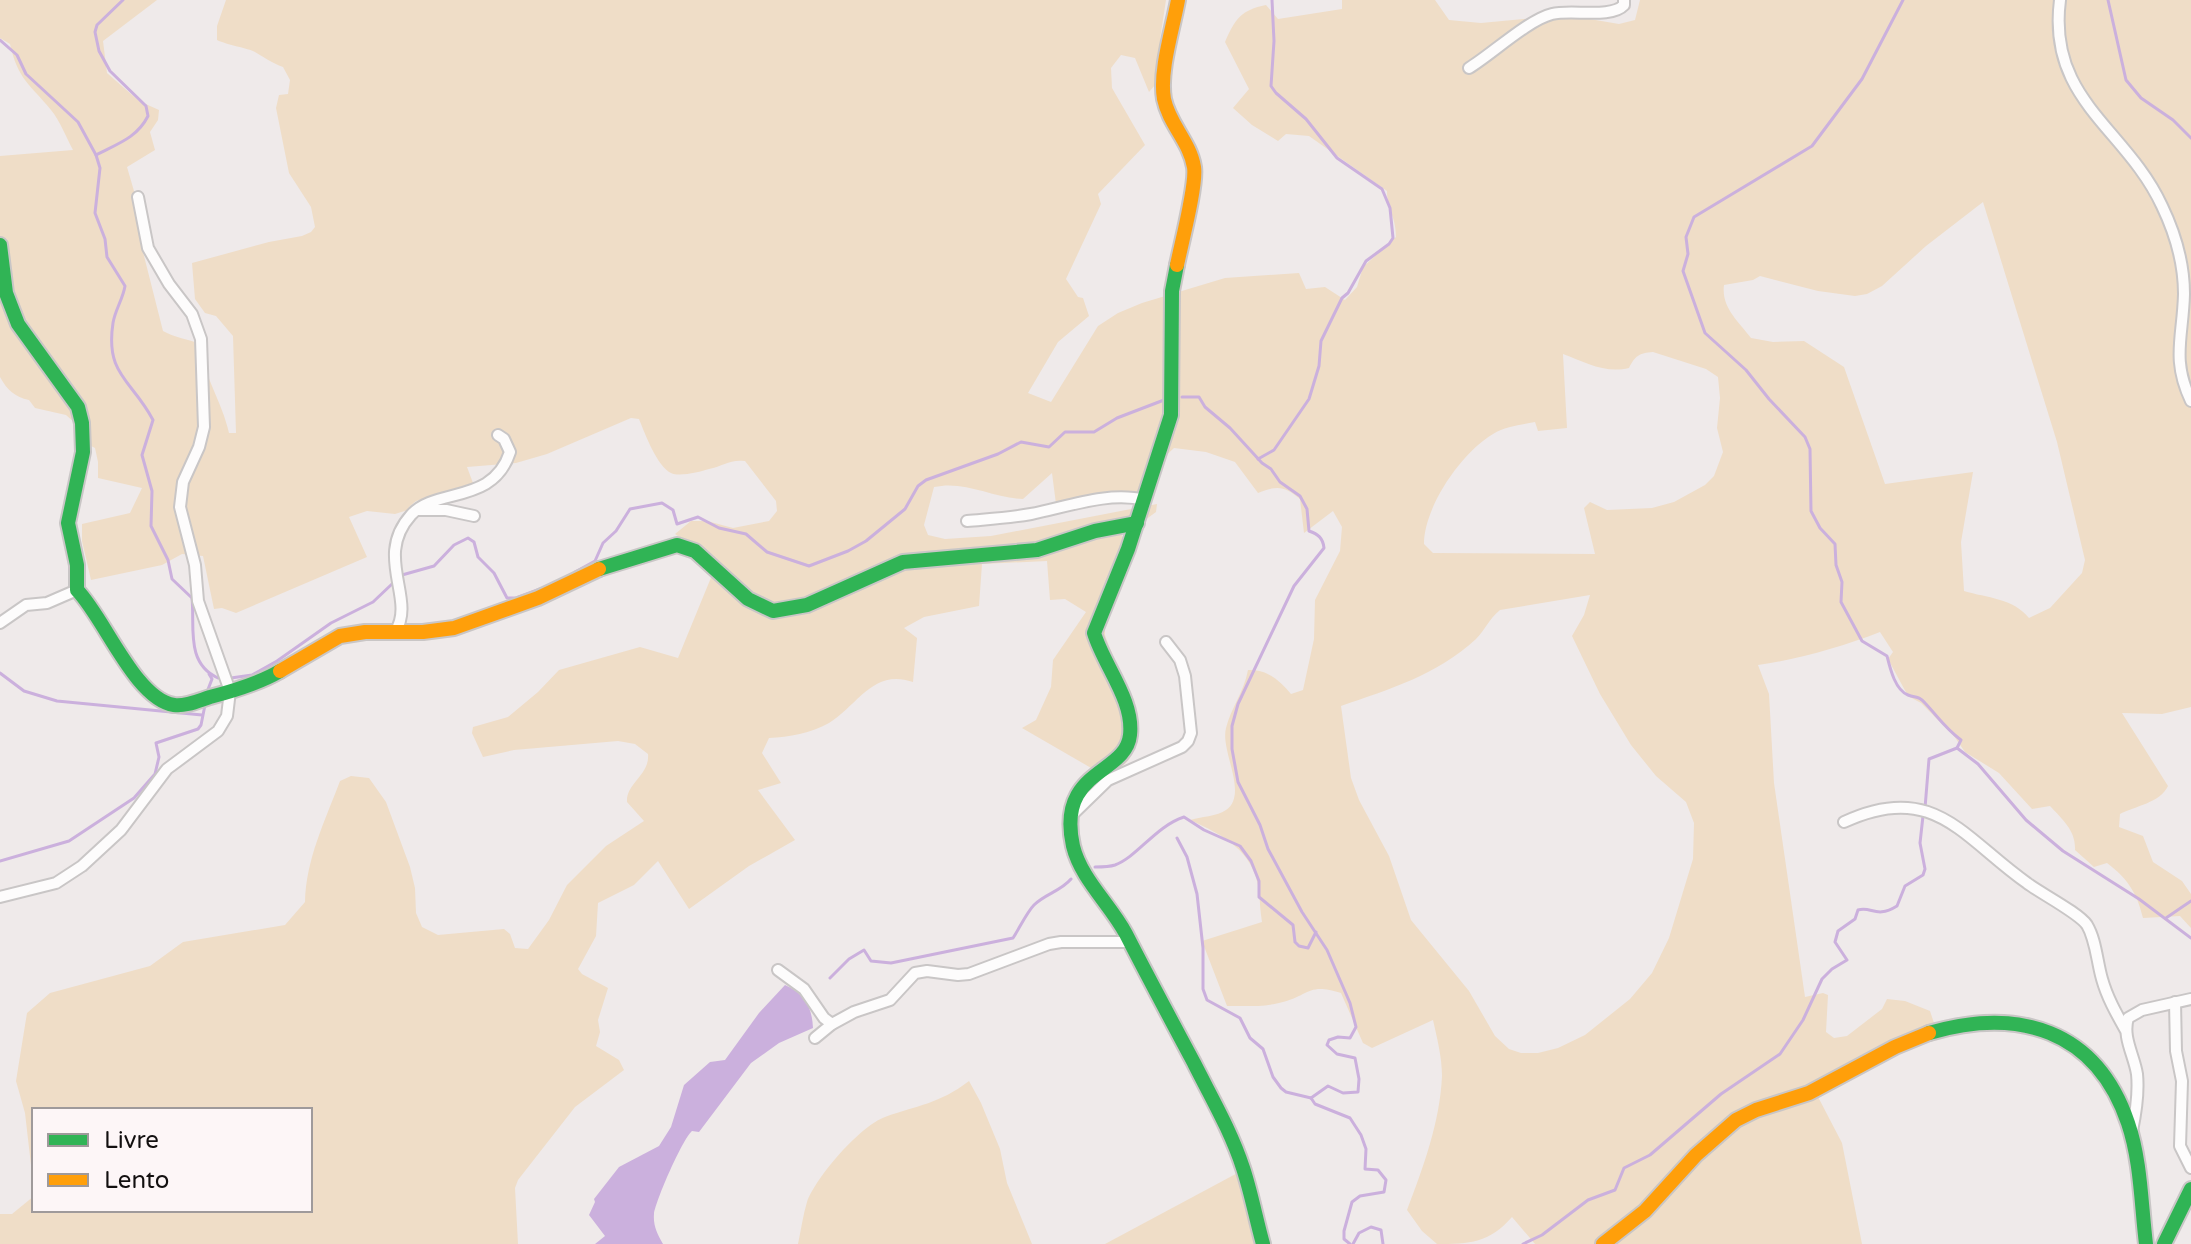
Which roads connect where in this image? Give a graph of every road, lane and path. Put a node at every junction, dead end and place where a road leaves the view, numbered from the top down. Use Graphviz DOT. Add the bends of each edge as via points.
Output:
graph roads {
  1 [pos="1178,0"];
  2 [pos="1624,0"];
  3 [pos="2060,0"];
  4 [pos="1469,68"];
  5 [pos="138,197"];
  6 [pos="0,245"];
  7 [pos="2191,401"];
  8 [pos="498,435"];
  9 [pos="1145,500"];
  10 [pos="416,510"];
  11 [pos="474,516"];
  12 [pos="967,521"];
  13 [pos="1137,523"];
  14 [pos="77,590"];
  15 [pos="0,623"];
  16 [pos="395,632"];
  17 [pos="1166,642"];
  18 [pos="230,691"];
  19 [pos="1072,815"];
  20 [pos="1844,822"];
  21 [pos="0,897"];
  22 [pos="1131,942"];
  23 [pos="778,970"];
  24 [pos="2191,999"];
  25 [pos="2175,1002"];
  26 [pos="832,1024"];
  27 [pos="2125,1029"];
  28 [pos="815,1038"];
  29 [pos="2131,1136"];
  30 [pos="2191,1168"];
  31 [pos="2191,1189"];
  32 [pos="1263,1244"];
  33 [pos="1603,1244"];
  34 [pos="2146,1244"];
  35 [pos="2164,1244"];
  1 -- 9 [label="street" via="1164,98 1195,170 1172,291 1171,415"];
  2 -- 4 [label="street" via="1616,12 1543,17"];
  3 -- 7 [label="street" via="2057,34 2068,72 2146,180 2171,227 2183,271 2178,360"];
  5 -- 18 [label="street" via="153,258 192,314 201,339 204,427 183,482 180,507 198,601"];
  6 -- 14 [label="street" via="6,293 18,324 83,421 85,452 67,528"];
  8 -- 10 [label="street" via="510,452 501,470 463,495"];
  9 -- 12 [label="street" via="1088,501 1028,515"];
  9 -- 13 [label="street"];
  10 -- 11 [label="street"];
  10 -- 16 [label="street" via="399,531 394,555 402,613"];
  13 -- 16 [label="street" via="1037,550 903,562 807,605 773,611 748,599 695,551 677,545 593,571 538,598 454,628"];
  13 -- 19 [label="street" via="1094,633 1131,735 1122,752 1081,788"];
  14 -- 15 [label="street" via="47,603 26,605"];
  14 -- 18 [label="street" via="159,701 178,706"];
  16 -- 18 [label="street" via="340,636 274,675"];
  17 -- 19 [label="street" via="1184,668 1188,741 1108,780"];
  18 -- 21 [label="street" via="227,716 218,731 167,769 109,844 56,883"];
  19 -- 22 [label="street" via="1075,856"];
  20 -- 27 [label="street" via="1886,807 1924,812 1962,829 2087,925 2107,995"];
  22 -- 26 [label="street" via="1061,942 969,974 920,971 890,1000"];
  22 -- 32 [label="street" via="1236,1146"];
  23 -- 26 [label="street" via="804,989"];
  24 -- 25 [label="street"];
  25 -- 27 [label="street" via="2142,1010 2128,1018"];
  25 -- 30 [label="street" via="2182,1081 2180,1146"];
  26 -- 28 [label="street"];
  27 -- 29 [label="street" via="2137,1086"];
  29 -- 33 [label="street" via="2109,1082 2052,1032 2019,1024 1950,1027 1908,1041 1808,1093 1750,1112 1727,1126 1649,1208"];
  29 -- 34 [label="street"];
  31 -- 35 [label="street"];
}
